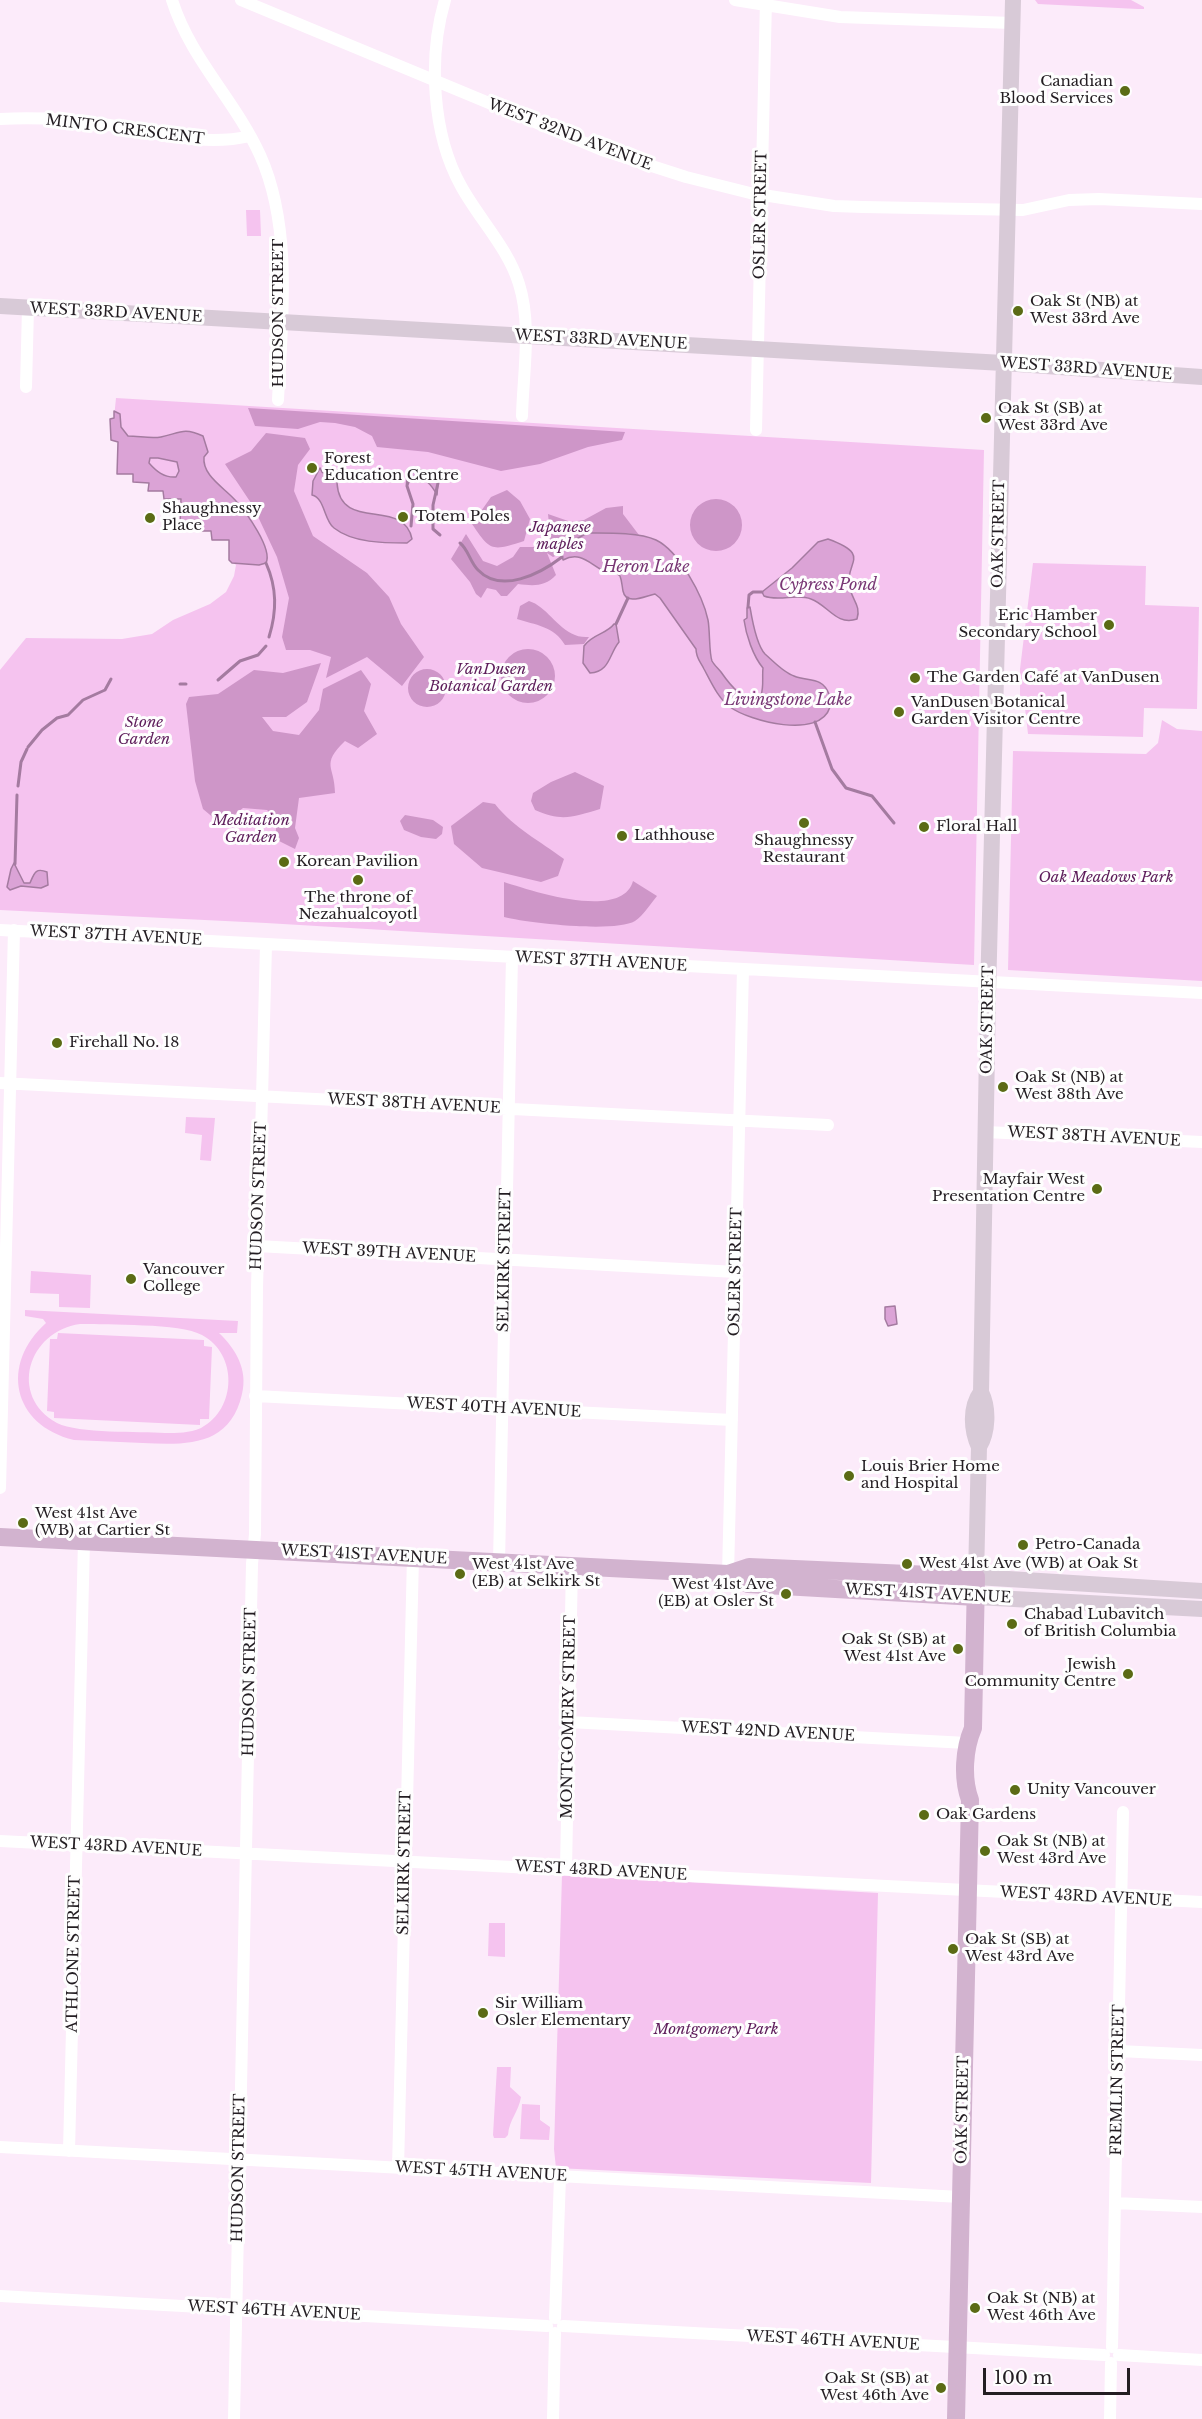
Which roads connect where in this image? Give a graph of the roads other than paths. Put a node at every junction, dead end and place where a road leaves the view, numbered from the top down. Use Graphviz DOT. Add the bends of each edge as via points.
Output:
graph roads {
  1 [pos="172,0"];
  2 [pos="240,0"];
  3 [pos="445,0"];
  4 [pos="735,0"];
  5 [pos="1013,0"];
  6 [pos="766,3"];
  7 [pos="1012,23"];
  8 [pos="435,81"];
  9 [pos="0,119"];
  10 [pos="250,136"];
  11 [pos="761,195"];
  12 [pos="1202,204"];
  13 [pos="1006,210"];
  14 [pos="0,306"];
  15 [pos="28,308"];
  16 [pos="281,322"];
  17 [pos="525,336"];
  18 [pos="758,349"];
  19 [pos="1003,363"];
  20 [pos="1202,377"];
  21 [pos="26,387"];
  22 [pos="278,400"];
  23 [pos="522,416"];
  24 [pos="756,430"];
  25 [pos="0,930"];
  26 [pos="14,930"];
  27 [pos="266,945"];
  28 [pos="512,957"];
  29 [pos="743,969"];
  30 [pos="988,981"];
  31 [pos="1202,993"];
  32 [pos="5,1083"];
  33 [pos="262,1096"];
  34 [pos="508,1109"];
  35 [pos="740,1120"];
  36 [pos="828,1125"];
  37 [pos="985,1132"];
  38 [pos="1202,1142"];
  39 [pos="3,1224"];
  40 [pos="257,1246"];
  41 [pos="505,1259"];
  42 [pos="736,1272"];
  43 [pos="2,1367"];
  44 [pos="255,1396"];
  45 [pos="501,1408"];
  46 [pos="732,1420"];
  47 [pos="0,1488"];
  48 [pos="0,1538"];
  49 [pos="84,1542"];
  50 [pos="254,1550"];
  51 [pos="412,1557"];
  52 [pos="499,1562"];
  53 [pos="572,1565"];
  54 [pos="728,1575"];
  55 [pos="976,1577"];
  56 [pos="1109,1580"];
  57 [pos="1202,1591"];
  58 [pos="976,1597"];
  59 [pos="1108,1604"];
  60 [pos="1202,1609"];
  61 [pos="569,1722"];
  62 [pos="970,1735"];
  63 [pos="1123,1812"];
  64 [pos="0,1841"];
  65 [pos="76,1845"];
  66 [pos="246,1853"];
  67 [pos="405,1861"];
  68 [pos="566,1869"];
  69 [pos="968,1891"];
  70 [pos="1122,1898"];
  71 [pos="1202,1902"];
  72 [pos="1119,2051"];
  73 [pos="1202,2055"];
  74 [pos="0,2147"];
  75 [pos="69,2151"];
  76 [pos="240,2160"];
  77 [pos="398,2168"];
  78 [pos="560,2177"];
  79 [pos="961,2197"];
  80 [pos="1115,2203"];
  81 [pos="1202,2207"];
  82 [pos="0,2296"];
  83 [pos="236,2309"];
  84 [pos="555,2326"];
  85 [pos="958,2347"];
  86 [pos="1111,2355"];
  87 [pos="1202,2360"];
  88 [pos="234,2419"];
  89 [pos="553,2419"];
  90 [pos="956,2419"];
  91 [pos="1110,2419"];
  1 -- 10 [label="street, HUDSON STREET" via="194,51"];
  2 -- 8 [label="street, WEST 32ND AVENUE"];
  3 -- 8 [label="street" via="437,37"];
  4 -- 6 [label="street"];
  5 -- 7 [label="main road, OAK STREET"];
  6 -- 7 [label="street" via="840,17"];
  6 -- 11 [label="street, OSLER STREET"];
  7 -- 13 [label="main road, OAK STREET"];
  8 -- 11 [label="street, WEST 32ND AVENUE" via="638,163"];
  8 -- 17 [label="street" via="448,156 460,184 519,283"];
  9 -- 10 [label="street, MINTO CRESCENT" via="100,123 207,141"];
  10 -- 16 [label="street, HUDSON STREET" via="272,188 279,225"];
  11 -- 13 [label="street, WEST 32ND AVENUE" via="834,206"];
  11 -- 18 [label="street, OSLER STREET"];
  12 -- 13 [label="street, WEST 32ND AVENUE" via="1083,199"];
  13 -- 19 [label="main road, OAK STREET"];
  14 -- 15 [label="main road, WEST 33RD AVENUE"];
  15 -- 16 [label="main road, WEST 33RD AVENUE"];
  15 -- 21 [label="street"];
  16 -- 17 [label="main road, WEST 33RD AVENUE"];
  16 -- 22 [label="street, HUDSON STREET"];
  17 -- 18 [label="main road, WEST 33RD AVENUE"];
  17 -- 23 [label="street"];
  18 -- 19 [label="main road, WEST 33RD AVENUE"];
  18 -- 24 [label="street, OSLER STREET"];
  19 -- 20 [label="main road, WEST 33RD AVENUE"];
  19 -- 30 [label="main road, OAK STREET"];
  25 -- 26 [label="street, WEST 37TH AVENUE"];
  26 -- 27 [label="street, WEST 37TH AVENUE"];
  26 -- 32 [label="street"];
  27 -- 28 [label="street, WEST 37TH AVENUE"];
  27 -- 33 [label="street, HUDSON STREET"];
  28 -- 29 [label="street, WEST 37TH AVENUE"];
  28 -- 34 [label="street, SELKIRK STREET"];
  29 -- 30 [label="street, WEST 37TH AVENUE"];
  29 -- 35 [label="street, OSLER STREET"];
  30 -- 31 [label="street, WEST 37TH AVENUE"];
  30 -- 37 [label="main road, OAK STREET"];
  32 -- 33 [label="street, WEST 38TH AVENUE"];
  32 -- 39 [label="street"];
  33 -- 34 [label="street, WEST 38TH AVENUE"];
  33 -- 40 [label="street, HUDSON STREET"];
  34 -- 35 [label="street, WEST 38TH AVENUE"];
  34 -- 41 [label="street, SELKIRK STREET"];
  35 -- 36 [label="street, WEST 38TH AVENUE"];
  35 -- 42 [label="street, OSLER STREET"];
  37 -- 38 [label="street, WEST 38TH AVENUE"];
  37 -- 55 [label="main road, OAK STREET" via="981,1392 974,1401 974,1435 979,1447"];
  39 -- 43 [label="street"];
  40 -- 41 [label="street, WEST 39TH AVENUE"];
  40 -- 44 [label="street, HUDSON STREET"];
  41 -- 42 [label="street, WEST 39TH AVENUE"];
  41 -- 45 [label="street, SELKIRK STREET"];
  42 -- 46 [label="street, OSLER STREET"];
  43 -- 47 [label="street"];
  44 -- 45 [label="street, WEST 40TH AVENUE"];
  44 -- 50 [label="street, HUDSON STREET"];
  45 -- 46 [label="street, WEST 40TH AVENUE"];
  45 -- 52 [label="street, SELKIRK STREET"];
  46 -- 54 [label="street, OSLER STREET"];
  48 -- 49 [label="main road, WEST 41ST AVENUE"];
  49 -- 50 [label="main road, WEST 41ST AVENUE"];
  49 -- 65 [label="street, ATHLONE STREET"];
  50 -- 51 [label="main road, WEST 41ST AVENUE"];
  50 -- 66 [label="street, HUDSON STREET"];
  51 -- 52 [label="main road, WEST 41ST AVENUE"];
  51 -- 67 [label="street, SELKIRK STREET"];
  52 -- 53 [label="main road, WEST 41ST AVENUE"];
  53 -- 54 [label="main road, WEST 41ST AVENUE"];
  53 -- 61 [label="street, MONTGOMERY STREET"];
  54 -- 55 [label="main road, WEST 41ST AVENUE" via="749,1567"];
  54 -- 58 [label="main road, WEST 41ST AVENUE" via="748,1584"];
  55 -- 56 [label="main road, WEST 41ST AVENUE"];
  55 -- 58 [label="main road, OAK STREET"];
  56 -- 57 [label="main road, WEST 41ST AVENUE"];
  56 -- 59 [label="main road"];
  58 -- 59 [label="main road, WEST 41ST AVENUE"];
  58 -- 62 [label="main road, OAK STREET"];
  59 -- 60 [label="main road, WEST 41ST AVENUE"];
  61 -- 62 [label="street, WEST 42ND AVENUE"];
  61 -- 68 [label="street, MONTGOMERY STREET"];
  62 -- 69 [label="main road, OAK STREET" via="979,1743 977,1789 970,1800"];
  63 -- 70 [label="street, FREMLIN STREET"];
  64 -- 65 [label="street, WEST 43RD AVENUE"];
  65 -- 66 [label="street, WEST 43RD AVENUE"];
  65 -- 75 [label="street, ATHLONE STREET"];
  66 -- 67 [label="street, WEST 43RD AVENUE"];
  66 -- 76 [label="street, HUDSON STREET"];
  67 -- 68 [label="street, WEST 43RD AVENUE"];
  67 -- 77 [label="street, SELKIRK STREET"];
  68 -- 69 [label="street, WEST 43RD AVENUE"];
  69 -- 70 [label="street, WEST 43RD AVENUE"];
  69 -- 79 [label="main road, OAK STREET"];
  70 -- 71 [label="street, WEST 43RD AVENUE"];
  70 -- 72 [label="street, FREMLIN STREET"];
  72 -- 73 [label="street"];
  72 -- 80 [label="street, FREMLIN STREET"];
  74 -- 75 [label="street, WEST 45TH AVENUE"];
  75 -- 76 [label="street, WEST 45TH AVENUE"];
  76 -- 77 [label="street, WEST 45TH AVENUE"];
  76 -- 83 [label="street, HUDSON STREET"];
  77 -- 78 [label="street, WEST 45TH AVENUE"];
  78 -- 79 [label="street, WEST 45TH AVENUE"];
  78 -- 84 [label="street"];
  79 -- 85 [label="main road, OAK STREET"];
  80 -- 81 [label="street"];
  80 -- 86 [label="street, FREMLIN STREET"];
  82 -- 83 [label="street, WEST 46TH AVENUE"];
  83 -- 84 [label="street, WEST 46TH AVENUE"];
  83 -- 88 [label="street, HUDSON STREET"];
  84 -- 85 [label="street, WEST 46TH AVENUE"];
  84 -- 89 [label="street"];
  85 -- 86 [label="street, WEST 46TH AVENUE"];
  85 -- 90 [label="main road, OAK STREET"];
  86 -- 87 [label="street, WEST 46TH AVENUE"];
  86 -- 91 [label="street, FREMLIN STREET"];
}
